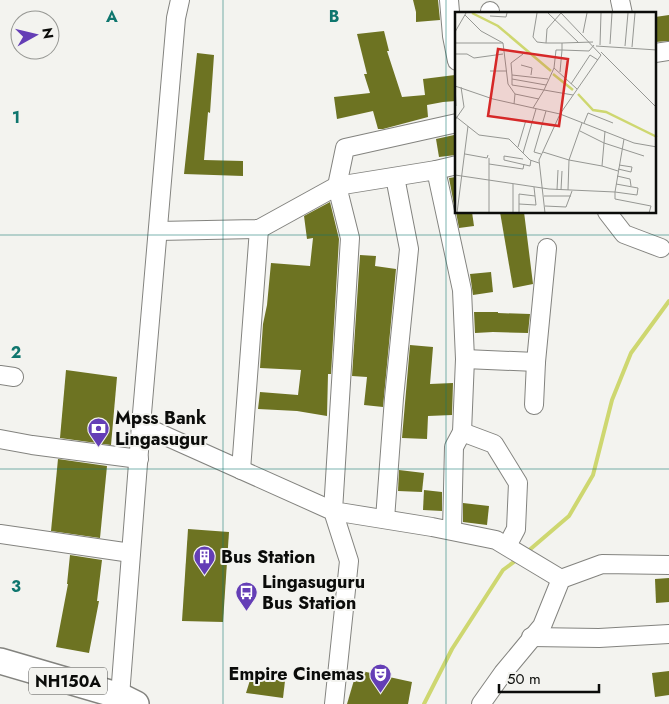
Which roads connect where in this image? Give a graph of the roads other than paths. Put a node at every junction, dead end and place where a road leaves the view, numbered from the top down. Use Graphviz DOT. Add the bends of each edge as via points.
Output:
graph roads {
  1 [pos="180,0"];
  2 [pos="449,0"];
  3 [pos="669,51"];
  4 [pos="656,53"];
  5 [pos="455,55"];
  6 [pos="455,123"];
  7 [pos="455,165"];
  8 [pos="436,170"];
  9 [pos="395,177"];
  10 [pos="337,186"];
  11 [pos="609,214"];
  12 [pos="259,229"];
  13 [pos="158,231"];
  14 [pos="547,248"];
  15 [pos="661,248"];
  16 [pos="465,358"];
  17 [pos="536,362"];
  18 [pos="534,405"];
  19 [pos="141,425"];
  20 [pos="462,432"];
  21 [pos="0,439"];
  22 [pos="139,459"];
  23 [pos="241,470"];
  24 [pos="333,511"];
  25 [pos="385,519"];
  26 [pos="452,531"];
  27 [pos="0,534"];
  28 [pos="502,543"];
  29 [pos="131,554"];
  30 [pos="669,565"];
  31 [pos="560,579"];
  32 [pos="669,634"];
  33 [pos="532,637"];
  34 [pos="0,661"];
  35 [pos="128,700"];
  36 [pos="334,704"];
  37 [pos="480,704"];
  1 -- 13 [label="street"];
  2 -- 5 [label="street"];
  3 -- 4 [label="street"];
  6 -- 10 [label="street" via="345,148"];
  7 -- 8 [label="street"];
  8 -- 9 [label="street"];
  8 -- 16 [label="street" via="462,290"];
  9 -- 10 [label="street"];
  9 -- 25 [label="street" via="409,249"];
  10 -- 12 [label="street"];
  10 -- 24 [label="street" via="350,238"];
  11 -- 15 [label="street" via="624,234"];
  12 -- 13 [label="street"];
  12 -- 23 [label="street"];
  13 -- 19 [label="street"];
  14 -- 17 [label="street"];
  16 -- 17 [label="street"];
  16 -- 20 [label="street"];
  17 -- 18 [label="street"];
  19 -- 22 [label="street"];
  19 -- 23 [label="street"];
  20 -- 26 [label="street" via="454,447"];
  20 -- 28 [label="street" via="494,444 518,483 516,529"];
  21 -- 22 [label="street"];
  22 -- 29 [label="street"];
  23 -- 24 [label="street"];
  24 -- 25 [label="street"];
  24 -- 36 [label="street" via="349,561"];
  25 -- 26 [label="street"];
  26 -- 28 [label="street"];
  27 -- 29 [label="street"];
  28 -- 31 [label="street"];
  29 -- 35 [label="street"];
  30 -- 31 [label="street" via="602,564"];
  31 -- 33 [label="street" via="542,626"];
  32 -- 33 [label="street"];
  33 -- 37 [label="street"];
  34 -- 35 [label="highway, NH150A"];
}
